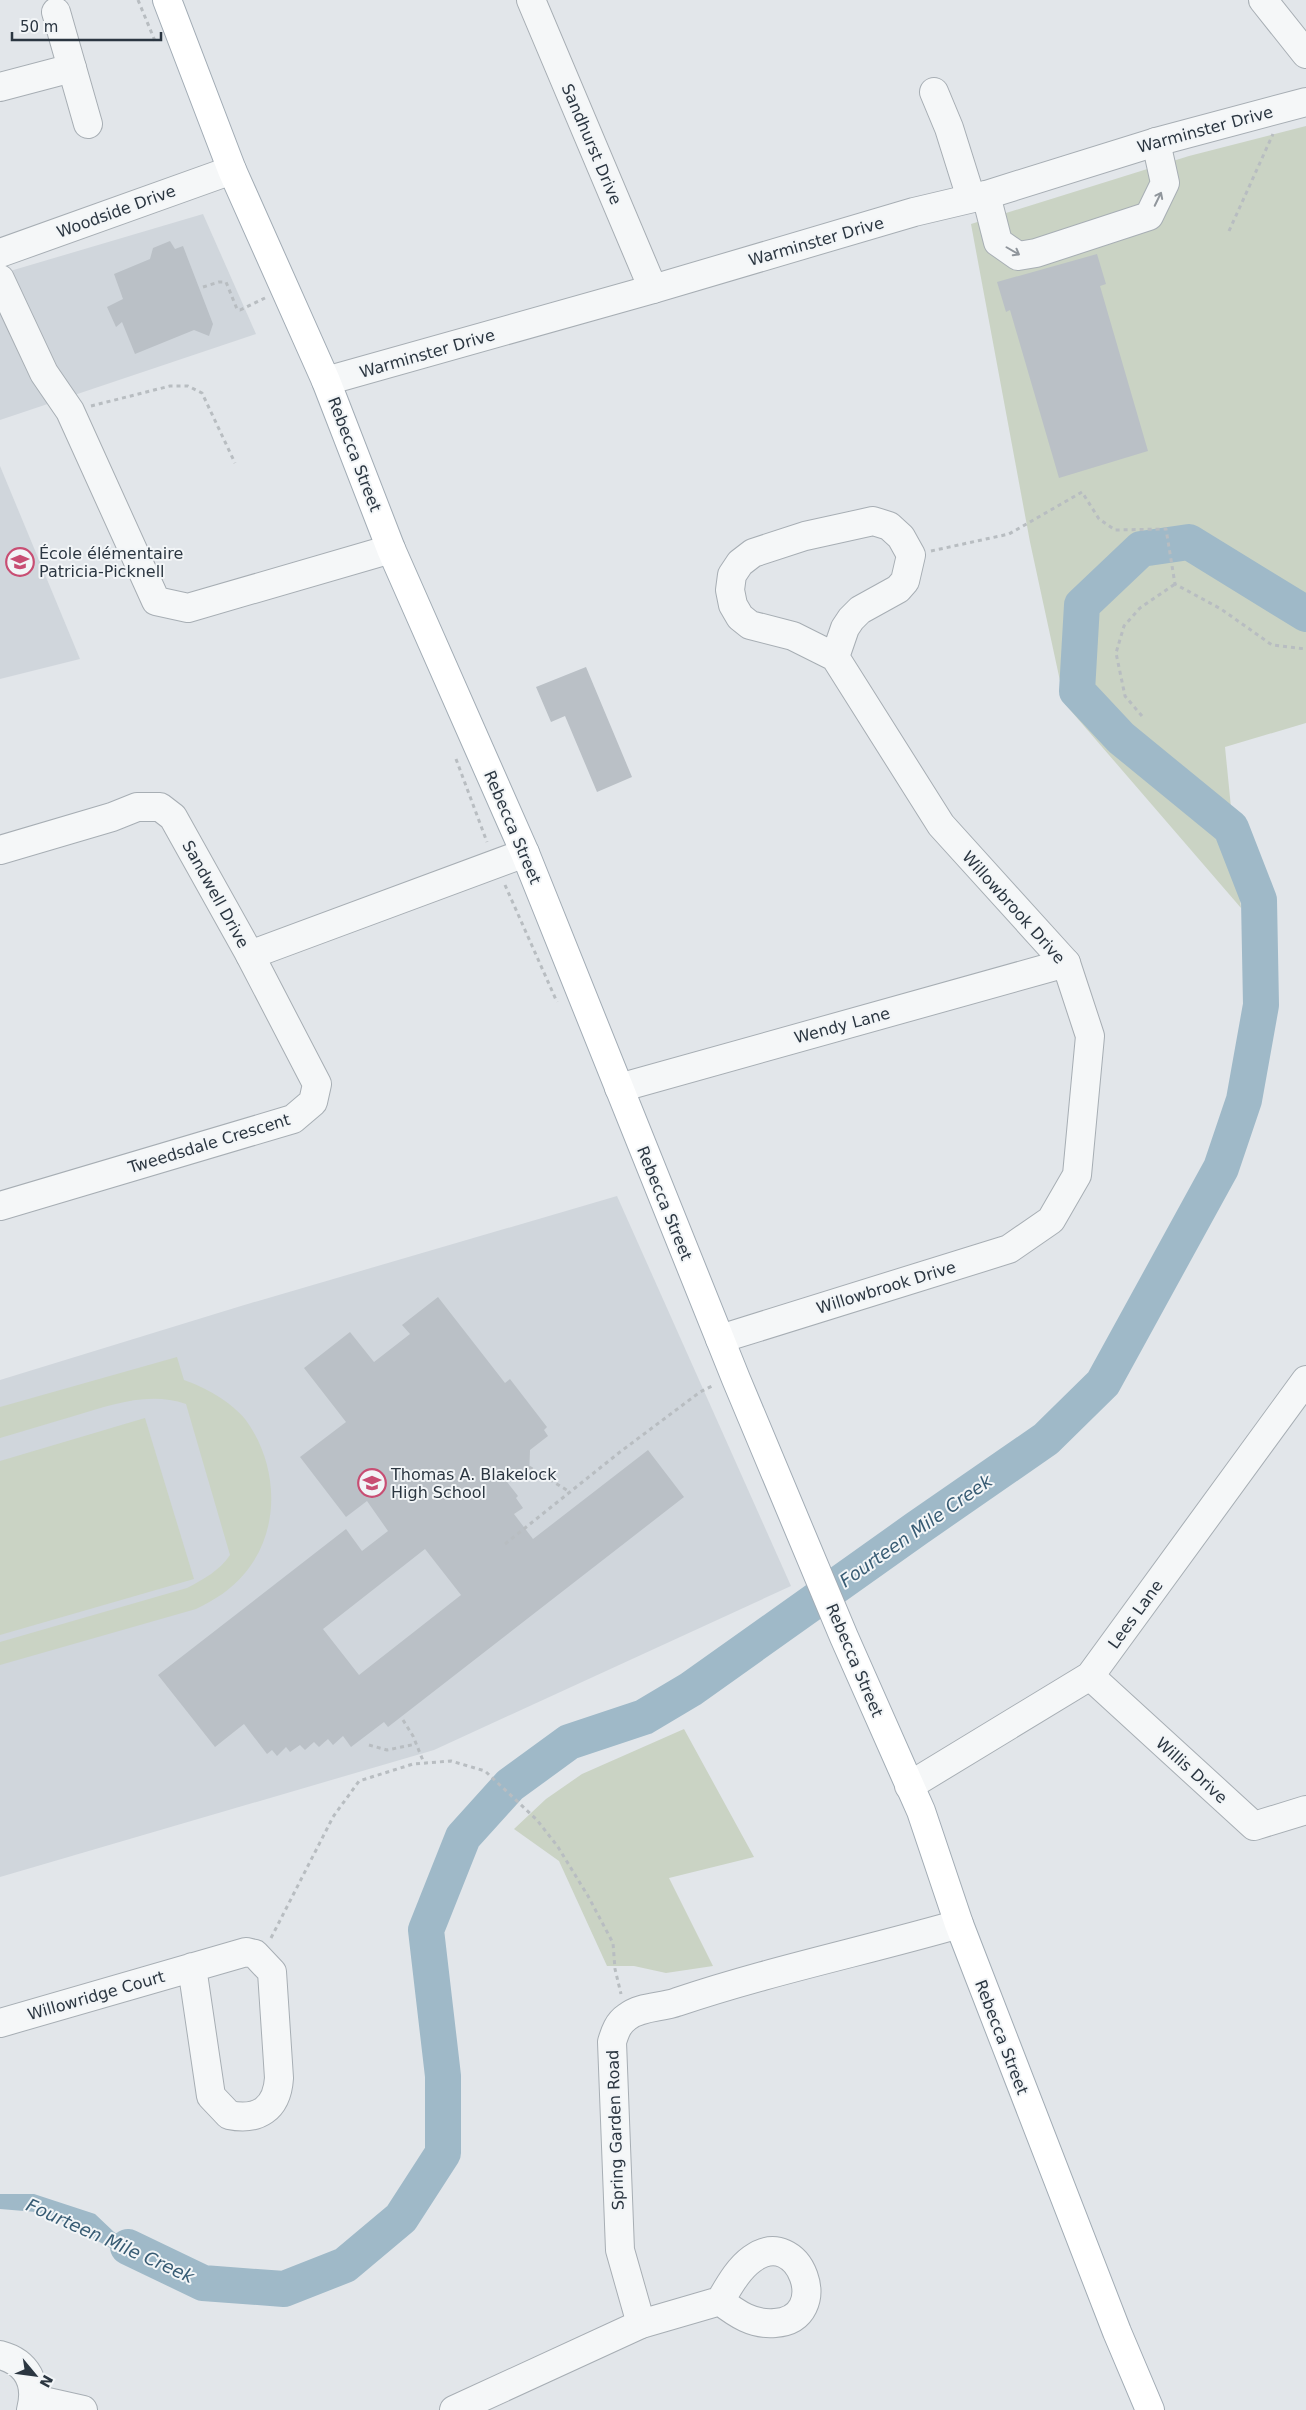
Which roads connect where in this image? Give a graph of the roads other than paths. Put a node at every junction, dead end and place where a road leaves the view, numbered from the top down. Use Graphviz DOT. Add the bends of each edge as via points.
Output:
graph roads {
  1 [pos="167,0"];
  2 [pos="531,0"];
  3 [pos="1263,0"];
  4 [pos="56,12"];
  5 [pos="1306,54"];
  6 [pos="72,68"];
  7 [pos="0,86"];
  8 [pos="934,92"];
  9 [pos="1297,105"];
  10 [pos="88,124"];
  11 [pos="1156,142"];
  12 [pos="232,170"];
  13 [pos="979,196"];
  14 [pos="0,253"];
  15 [pos="0,279"];
  16 [pos="653,289"];
  17 [pos="326,381"];
  18 [pos="391,549"];
  19 [pos="835,657"];
  20 [pos="0,850"];
  21 [pos="525,853"];
  22 [pos="250,955"];
  23 [pos="1066,963"];
  24 [pos="618,1088"];
  25 [pos="0,1206"];
  26 [pos="720,1339"];
  27 [pos="1306,1380"];
  28 [pos="1090,1676"];
  29 [pos="909,1786"];
  30 [pos="1306,1810"];
  31 [pos="958,1924"];
  32 [pos="192,1967"];
  33 [pos="0,2023"];
  34 [pos="720,2302"];
  35 [pos="641,2324"];
  36 [pos="0,2355"];
  37 [pos="33,2405"];
  38 [pos="83,2410"];
  39 [pos="454,2410"];
  40 [pos="1150,2410"];
  1 -- 12 [label="main road, Rebecca Street"];
  2 -- 16 [label="street, Sandhurst Drive"];
  3 -- 5 [label="street"];
  4 -- 6 [label="street"];
  6 -- 7 [label="street"];
  6 -- 10 [label="street"];
  8 -- 13 [label="street"];
  9 -- 11 [label="street, Warminster Drive"];
  11 -- 13 [label="street, Warminster Drive"];
  13 -- 11 [label="street, one-way" via="998,242 1018,256 1036,253 1149,216 1165,183"];
  12 -- 14 [label="street, Woodside Drive"];
  12 -- 17 [label="main road, Rebecca Street"];
  13 -- 16 [label="street, Warminster Drive"];
  15 -- 18 [label="street" via="44,373 70,411 156,601 188,608"];
  16 -- 17 [label="street, Warminster Drive"];
  17 -- 18 [label="main road, Rebecca Street"];
  18 -- 21 [label="main road, Rebecca Street"];
  19 -- 19 [label="street" via="851,619 860,610 898,589 905,581 911,555 901,537 889,526 872,521 788,542 753,553 732,575 730,590 734,605 740,617 750,625 793,636"];
  19 -- 23 [label="street, Willowbrook Drive" via="941,825"];
  20 -- 22 [label="street, Sandwell Drive" via="137,807 160,807 173,817"];
  21 -- 22 [label="street, Sandwell Drive"];
  21 -- 24 [label="main road, Rebecca Street"];
  22 -- 25 [label="street, Tweedsdale Crescent" via="316,1084 313,1102 293,1119"];
  23 -- 24 [label="street, Wendy Lane"];
  23 -- 26 [label="street, Willowbrook Drive" via="1090,1036 1077,1175 1051,1220 1009,1249"];
  24 -- 26 [label="main road, Rebecca Street"];
  26 -- 29 [label="main road, Rebecca Street"];
  27 -- 28 [label="street, Lees Lane"];
  28 -- 29 [label="street, Lees Lane"];
  28 -- 30 [label="street, Willis Drive" via="1254,1826"];
  29 -- 31 [label="main road, Rebecca Street" via="921,1811"];
  31 -- 35 [label="street, Spring Garden Road" via="727,1985 670,2004 645,2008 627,2017 616,2028 612,2042 620,2250"];
  31 -- 40 [label="main road, Rebecca Street"];
  32 -- 32 [label="street, Willowridge Court" via="211,2096 229,2115 253,2117 264,2111 278,2092 272,1972 255,1954 246,1952"];
  32 -- 33 [label="street, Willowridge Court"];
  34 -- 35 [label="street"];
  35 -- 39 [label="street"];
  36 -- 37 [label="street" via="14,2358 26,2372 32,2384"];
  37 -- 38 [label="street"];
}
